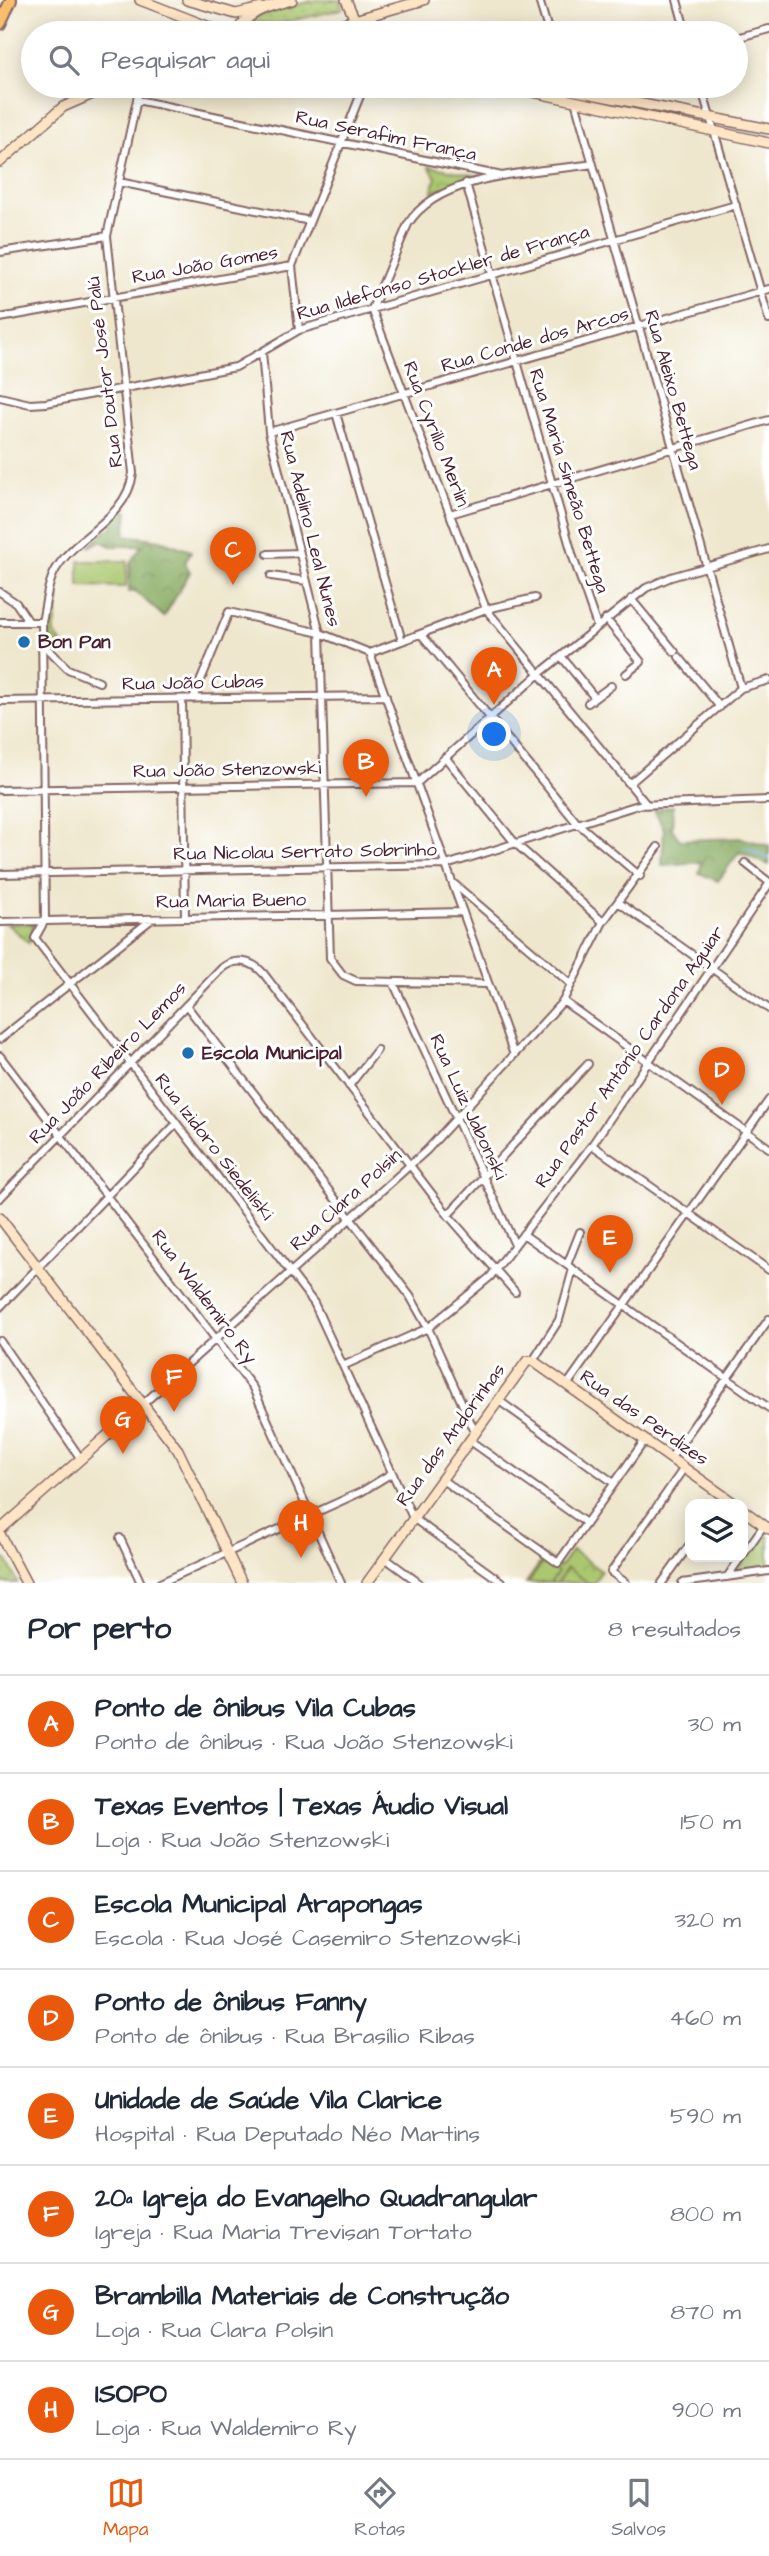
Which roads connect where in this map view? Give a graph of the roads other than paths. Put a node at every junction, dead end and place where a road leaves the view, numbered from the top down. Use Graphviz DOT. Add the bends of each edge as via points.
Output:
graph roads {
  1 [pos="11,0"];
  2 [pos="140,0"];
  3 [pos="187,0"];
  4 [pos="287,0"];
  5 [pos="346,0"];
  6 [pos="424,0"];
  7 [pos="539,0"];
  8 [pos="677,0"];
  9 [pos="263,4"];
  10 [pos="355,20"];
  11 [pos="194,21"];
  12 [pos="243,21"];
  13 [pos="351,21"];
  14 [pos="545,21"];
  15 [pos="683,21"];
  16 [pos="0,24"];
  17 [pos="769,29"];
  18 [pos="748,35"];
  19 [pos="84,98"];
  20 [pos="358,98"];
  21 [pos="561,98"];
  22 [pos="629,98"];
  23 [pos="704,98"];
  24 [pos="137,100"];
  25 [pos="575,101"];
  26 [pos="710,117"];
  27 [pos="769,129"];
  28 [pos="715,132"];
  29 [pos="341,142"];
  30 [pos="769,143"];
  31 [pos="0,162"];
  32 [pos="593,164"];
  33 [pos="506,177"];
  34 [pos="119,182"];
  35 [pos="466,183"];
  36 [pos="736,205"];
  37 [pos="310,221"];
  38 [pos="107,236"];
  39 [pos="614,240"];
  40 [pos="0,252"];
  41 [pos="292,266"];
  42 [pos="492,275"];
  43 [pos="769,289"];
  44 [pos="761,291"];
  45 [pos="111,298"];
  46 [pos="372,309"];
  47 [pos="0,318"];
  48 [pos="769,320"];
  49 [pos="639,326"];
  50 [pos="299,330"];
  51 [pos="262,352"];
  52 [pos="517,361"];
  53 [pos="124,388"];
  54 [pos="404,394"];
  55 [pos="0,397"];
  56 [pos="336,413"];
  57 [pos="769,421"];
  58 [pos="269,432"];
  59 [pos="673,448"];
  60 [pos="552,484"];
  61 [pos="450,514"];
  62 [pos="769,549"];
  63 [pos="300,553"];
  64 [pos="268,554"];
  65 [pos="707,567"];
  66 [pos="271,576"];
  67 [pos="307,581"];
  68 [pos="0,592"];
  69 [pos="535,598"];
  70 [pos="631,599"];
  71 [pos="486,609"];
  72 [pos="606,619"];
  73 [pos="0,622"];
  74 [pos="29,622"];
  75 [pos="42,622"];
  76 [pos="597,626"];
  77 [pos="320,633"];
  78 [pos="421,634"];
  79 [pos="402,641"];
  80 [pos="42,643"];
  81 [pos="370,653"];
  82 [pos="561,656"];
  83 [pos="539,674"];
  84 [pos="626,674"];
  85 [pos="769,680"];
  86 [pos="99,682"];
  87 [pos="611,686"];
  88 [pos="741,688"];
  89 [pos="386,696"];
  90 [pos="322,697"];
  91 [pos="595,698"];
  92 [pos="182,699"];
  93 [pos="193,699"];
  94 [pos="0,701"];
  95 [pos="43,701"];
  96 [pos="589,703"];
  97 [pos="719,706"];
  98 [pos="490,718"];
  99 [pos="445,757"];
  100 [pos="416,783"];
  101 [pos="324,784"];
  102 [pos="629,784"];
  103 [pos="183,787"];
  104 [pos="44,789"];
  105 [pos="0,790"];
  106 [pos="769,800"];
  107 [pos="646,804"];
  108 [pos="577,823"];
  109 [pos="515,843"];
  110 [pos="658,848"];
  111 [pos="746,863"];
  112 [pos="446,865"];
  113 [pos="327,867"];
  114 [pos="184,870"];
  115 [pos="45,873"];
  116 [pos="0,874"];
  117 [pos="640,876"];
  118 [pos="452,882"];
  119 [pos="769,883"];
  120 [pos="618,902"];
  121 [pos="463,912"];
  122 [pos="328,915"];
  123 [pos="185,917"];
  124 [pos="153,918"];
  125 [pos="45,920"];
  126 [pos="0,922"];
  127 [pos="603,922"];
  128 [pos="711,968"];
  129 [pos="393,982"];
  130 [pos="488,984"];
  131 [pos="571,984"];
  132 [pos="68,985"];
  133 [pos="563,1001"];
  134 [pos="186,1004"];
  135 [pos="769,1009"];
  136 [pos="0,1039"];
  137 [pos="377,1051"];
  138 [pos="514,1055"];
  139 [pos="0,1056"];
  140 [pos="647,1061"];
  141 [pos="130,1063"];
  142 [pos="588,1064"];
  143 [pos="349,1086"];
  144 [pos="769,1100"];
  145 [pos="456,1118"];
  146 [pos="176,1124"];
  147 [pos="747,1132"];
  148 [pos="61,1135"];
  149 [pos="592,1144"];
  150 [pos="769,1148"];
  151 [pos="411,1166"];
  152 [pos="484,1177"];
  153 [pos="107,1196"];
  154 [pos="0,1198"];
  155 [pos="689,1213"];
  156 [pos="448,1215"];
  157 [pos="0,1218"];
  158 [pos="351,1219"];
  159 [pos="580,1232"];
  160 [pos="523,1234"];
  161 [pos="515,1245"];
  162 [pos="570,1267"];
  163 [pos="38,1268"];
  164 [pos="495,1270"];
  165 [pos="769,1270"];
  166 [pos="291,1272"];
  167 [pos="515,1292"];
  168 [pos="624,1306"];
  169 [pos="0,1307"];
  170 [pos="769,1319"];
  171 [pos="428,1328"];
  172 [pos="216,1338"];
  173 [pos="0,1341"];
  174 [pos="533,1361"];
  175 [pos="345,1366"];
  176 [pos="727,1378"];
  177 [pos="567,1385"];
  178 [pos="498,1400"];
  179 [pos="142,1404"];
  180 [pos="769,1408"];
  181 [pos="472,1436"];
  182 [pos="645,1440"];
  183 [pos="81,1458"];
  184 [pos="670,1459"];
  185 [pos="684,1468"];
  186 [pos="393,1473"];
  187 [pos="441,1479"];
  188 [pos="614,1483"];
  189 [pos="719,1499"];
  190 [pos="748,1514"];
  191 [pos="311,1515"];
  192 [pos="413,1518"];
  193 [pos="586,1523"];
  194 [pos="766,1527"];
  195 [pos="0,1532"];
  196 [pos="120,1538"];
  197 [pos="748,1549"];
  198 [pos="685,1551"];
  199 [pos="228,1552"];
  200 [pos="385,1558"];
  201 [pos="738,1562"];
  202 [pos="769,1571"];
  203 [pos="727,1577"];
  204 [pos="26,1583"];
  205 [pos="141,1583"];
  206 [pos="160,1583"];
  207 [pos="242,1583"];
  208 [pos="341,1583"];
  209 [pos="367,1583"];
  210 [pos="419,1583"];
  211 [pos="503,1583"];
  212 [pos="625,1583"];
  213 [pos="662,1583"];
  214 [pos="682,1583"];
  1 -- 16 [label="main road"];
  2 -- 11 [label="main road"];
  3 -- 9 [label="main road" via="236,14"];
  4 -- 9 [label="main road"];
  5 -- 10 [label="main road"];
  6 -- 10 [label="main road"];
  7 -- 14 [label="street"];
  8 -- 15 [label="street"];
  9 -- 12 [label="main road"];
  10 -- 13 [label="main road"];
  17 -- 18 [label="street"];
  19 -- 31 [label="main road" via="63,107"];
  20 -- 29 [label="street"];
  21 -- 25 [label="main road"];
  22 -- 26 [label="main road"];
  23 -- 26 [label="street"];
  24 -- 29 [label="street, Rua Serafim França"];
  24 -- 34 [label="street, Rua Doutor José Palú"];
  25 -- 28 [label="main road"];
  25 -- 32 [label="street, Rua Aleixo Bettega"];
  26 -- 27 [label="main road"];
  26 -- 28 [label="street"];
  28 -- 30 [label="main road"];
  28 -- 36 [label="street"];
  29 -- 33 [label="street, Rua Serafim França"];
  29 -- 37 [label="street"];
  32 -- 33 [label="street"];
  32 -- 39 [label="street, Rua Aleixo Bettega"];
  33 -- 35 [label="street"];
  34 -- 37 [label="street"];
  34 -- 38 [label="street, Rua Doutor José Palú"];
  35 -- 42 [label="street, Rua Maria Simeão Bettega"];
  35 -- 46 [label="street" via="442,192 415,213"];
  36 -- 39 [label="street, Rua Ildefonso Stockler de França"];
  36 -- 44 [label="street"];
  37 -- 41 [label="street"];
  38 -- 40 [label="street"];
  38 -- 45 [label="street, Rua Doutor José Palú"];
  39 -- 42 [label="street, Rua Ildefonso Stockler de França"];
  39 -- 49 [label="street, Rua Aleixo Bettega"];
  41 -- 45 [label="street, Rua João Gomes"];
  41 -- 50 [label="street"];
  42 -- 46 [label="street, Rua Ildefonso Stockler de França"];
  42 -- 52 [label="street, Rua Maria Simeão Bettega"];
  43 -- 44 [label="street, Rua Conde dos Arcos"];
  44 -- 48 [label="street"];
  44 -- 49 [label="street, Rua Conde dos Arcos"];
  45 -- 47 [label="street, Rua João Gomes"];
  45 -- 53 [label="street, Rua Doutor José Palú"];
  46 -- 50 [label="street, Rua Ildefonso Stockler de França"];
  46 -- 54 [label="street, Rua Cyrillo Merlin"];
  49 -- 52 [label="street, Rua Conde dos Arcos"];
  49 -- 59 [label="street, Rua Aleixo Bettega"];
  50 -- 51 [label="street, Rua Ildefonso Stockler de França"];
  51 -- 53 [label="street, Rua Ildefonso Stockler de França" via="236,367"];
  51 -- 58 [label="street, Rua Adelino Leal Nunes"];
  52 -- 54 [label="street, Rua Conde dos Arcos"];
  52 -- 60 [label="street, Rua Maria Simeão Bettega"];
  53 -- 55 [label="street, Rua Ildefonso Stockler de França" via="37,404"];
  53 -- 75 [label="street, Rua Doutor José Palú" via="132,451 130,490 117,510 55,571"];
  54 -- 56 [label="street, Rua Conde dos Arcos"];
  54 -- 61 [label="street, Rua Cyrillo Merlin"];
  56 -- 58 [label="street, Rua Conde dos Arcos"];
  56 -- 79 [label="street"];
  57 -- 59 [label="street"];
  58 -- 63 [label="street, Rua Adelino Leal Nunes"];
  59 -- 60 [label="street"];
  59 -- 65 [label="street, Rua Aleixo Bettega"];
  60 -- 61 [label="street"];
  60 -- 76 [label="street, Rua Maria Simeão Bettega"];
  61 -- 71 [label="street, Rua Cyrillo Merlin"];
  62 -- 65 [label="street"];
  63 -- 64 [label="street"];
  63 -- 67 [label="street, Rua Adelino Leal Nunes"];
  65 -- 70 [label="street" via="662,580"];
  65 -- 88 [label="street, Rua Aleixo Bettega"];
  66 -- 67 [label="street"];
  67 -- 77 [label="street, Rua Adelino Leal Nunes"];
  68 -- 74 [label="street" via="16,603"];
  69 -- 71 [label="street"];
  70 -- 72 [label="street"];
  70 -- 97 [label="street"];
  71 -- 78 [label="street"];
  71 -- 83 [label="street, Rua Cyrillo Merlin"];
  72 -- 76 [label="street"];
  72 -- 84 [label="street" via="641,662"];
  73 -- 74 [label="street"];
  74 -- 75 [label="street"];
  75 -- 80 [label="street, Rua Doutor José Palú"];
  76 -- 82 [label="street"];
  77 -- 81 [label="street"];
  77 -- 90 [label="street, Rua Adelino Leal Nunes"];
  77 -- 93 [label="street" via="229,612"];
  78 -- 79 [label="street"];
  78 -- 98 [label="street"];
  79 -- 81 [label="street"];
  80 -- 86 [label="street" via="68,669"];
  80 -- 95 [label="street, Rua Doutor José Palú"];
  81 -- 89 [label="street"];
  82 -- 83 [label="street"];
  82 -- 91 [label="street"];
  83 -- 98 [label="street"];
  83 -- 102 [label="street, Rua Cyrillo Merlin"];
  85 -- 88 [label="street"];
  87 -- 91 [label="street"];
  88 -- 97 [label="street"];
  89 -- 90 [label="street, Rua João Cubas"];
  89 -- 100 [label="street"];
  90 -- 93 [label="street, Rua João Cubas"];
  90 -- 101 [label="street, Rua Adelino Leal Nunes"];
  91 -- 96 [label="street"];
  92 -- 93 [label="street, Rua João Cubas"];
  92 -- 95 [label="street, Rua João Cubas"];
  92 -- 103 [label="street"];
  94 -- 95 [label="street, Rua João Cubas"];
  95 -- 104 [label="street, Rua Doutor José Palú"];
  97 -- 102 [label="street"];
  98 -- 99 [label="street"];
  98 -- 108 [label="street"];
  99 -- 100 [label="street"];
  99 -- 109 [label="street"];
  100 -- 101 [label="street, Rua João Stenzowski"];
  100 -- 112 [label="street"];
  101 -- 103 [label="street, Rua João Stenzowski"];
  101 -- 113 [label="street, Rua Adelino Leal Nunes"];
  102 -- 107 [label="street, Rua Cyrillo Merlin"];
  103 -- 104 [label="street, Rua João Stenzowski"];
  103 -- 114 [label="street"];
  104 -- 105 [label="street, Rua João Stenzowski"];
  104 -- 115 [label="street, Rua Doutor José Palú"];
  106 -- 107 [label="street, Rua Nicolau Serrato Sobrinho"];
  107 -- 108 [label="street, Rua Nicolau Serrato Sobrinho"];
  108 -- 109 [label="street, Rua Nicolau Serrato Sobrinho"];
  108 -- 117 [label="street"];
  109 -- 112 [label="street, Rua Nicolau Serrato Sobrinho"];
  109 -- 127 [label="street"];
  110 -- 117 [label="street, Rua Clara Polsin"];
  111 -- 119 [label="street"];
  112 -- 113 [label="street, Rua Nicolau Serrato Sobrinho"];
  112 -- 118 [label="street"];
  113 -- 114 [label="street, Rua Nicolau Serrato Sobrinho"];
  113 -- 122 [label="street, Rua Adelino Leal Nunes"];
  114 -- 115 [label="street, Rua Nicolau Serrato Sobrinho"];
  114 -- 123 [label="street"];
  115 -- 116 [label="street, Rua Nicolau Serrato Sobrinho"];
  115 -- 125 [label="street, Rua Doutor José Palú"];
  117 -- 120 [label="street, Rua Clara Polsin"];
  118 -- 121 [label="street"];
  118 -- 131 [label="street"];
  119 -- 128 [label="street, Rua Pastor Antônio Cardona Aguiar"];
  120 -- 127 [label="street, Rua Clara Polsin"];
  120 -- 128 [label="street"];
  121 -- 122 [label="street, Rua Maria Bueno"];
  121 -- 130 [label="street"];
  122 -- 123 [label="street, Rua Maria Bueno"];
  122 -- 129 [label="street, Rua Adelino Leal Nunes" via="334,965 349,979"];
  123 -- 124 [label="street, Rua Maria Bueno"];
  124 -- 125 [label="street, Rua Maria Bueno"];
  124 -- 132 [label="street"];
  125 -- 126 [label="street, Rua Maria Bueno"];
  125 -- 132 [label="street, Rua Izidoro Siedeliski" via="35,934 36,943"];
  127 -- 131 [label="street, Rua Clara Polsin"];
  128 -- 135 [label="street"];
  128 -- 140 [label="street, Rua Pastor Antônio Cardona Aguiar"];
  129 -- 130 [label="street"];
  129 -- 145 [label="street, Rua Luiz Jabonski"];
  130 -- 138 [label="street"];
  131 -- 133 [label="street, Rua Clara Polsin"];
  132 -- 136 [label="street"];
  132 -- 141 [label="street, Rua Izidoro Siedeliski"];
  133 -- 138 [label="street, Rua Clara Polsin"];
  133 -- 140 [label="street"];
  134 -- 141 [label="street, Rua João Ribeiro Lemos"];
  134 -- 143 [label="street, Rua João Ribeiro Lemos" via="222,968 245,962 264,974"];
  134 -- 158 [label="street"];
  137 -- 143 [label="street"];
  138 -- 145 [label="street, Rua Clara Polsin"];
  139 -- 148 [label="street, Rua Waldemiro Ry"];
  140 -- 147 [label="street"];
  140 -- 149 [label="street, Rua Pastor Antônio Cardona Aguiar"];
  141 -- 146 [label="street, Rua Izidoro Siedeliski"];
  141 -- 148 [label="street, Rua João Ribeiro Lemos"];
  142 -- 152 [label="street"];
  143 -- 151 [label="street"];
  144 -- 147 [label="street"];
  145 -- 151 [label="street, Rua Clara Polsin"];
  145 -- 152 [label="street, Rua Luiz Jabonski"];
  146 -- 153 [label="street"];
  146 -- 166 [label="street, Rua Izidoro Siedeliski"];
  147 -- 150 [label="street"];
  147 -- 155 [label="street"];
  148 -- 153 [label="street, Rua Waldemiro Ry"];
  148 -- 154 [label="street, Rua João Ribeiro Lemos"];
  149 -- 155 [label="street"];
  149 -- 160 [label="street, Rua Pastor Antônio Cardona Aguiar"];
  151 -- 156 [label="street"];
  151 -- 158 [label="street, Rua Clara Polsin"];
  152 -- 156 [label="street"];
  152 -- 161 [label="street, Rua Luiz Jabonski"];
  153 -- 163 [label="street"];
  153 -- 172 [label="street, Rua Waldemiro Ry"];
  155 -- 165 [label="street"];
  155 -- 168 [label="street"];
  156 -- 164 [label="street"];
  157 -- 163 [label="main road"];
  158 -- 166 [label="street, Rua Clara Polsin"];
  158 -- 171 [label="street" via="410,1296"];
  159 -- 162 [label="street, Rua das Andorinhas"];
  160 -- 161 [label="street, Rua Pastor Antônio Cardona Aguiar"];
  160 -- 162 [label="street"];
  161 -- 164 [label="street, Rua Pastor Antônio Cardona Aguiar"];
  162 -- 168 [label="street"];
  162 -- 174 [label="street, Rua das Andorinhas" via="559,1320"];
  163 -- 169 [label="street"];
  163 -- 179 [label="main road"];
  164 -- 167 [label="street"];
  164 -- 171 [label="street, Rua Pastor Antônio Cardona Aguiar"];
  166 -- 172 [label="street, Rua Clara Polsin"];
  166 -- 175 [label="street, Rua Izidoro Siedeliski" via="319,1310"];
  168 -- 176 [label="street"];
  168 -- 177 [label="street"];
  170 -- 176 [label="street"];
  171 -- 175 [label="street, Rua Pastor Antônio Cardona Aguiar"];
  171 -- 181 [label="street"];
  172 -- 179 [label="street, Rua Clara Polsin"];
  172 -- 191 [label="street, Rua Waldemiro Ry" via="258,1397"];
  173 -- 183 [label="street"];
  174 -- 177 [label="main road, Rua das Perdizes"];
  174 -- 178 [label="main road, Rua das Andorinhas" via="524,1363"];
  175 -- 186 [label="street, Rua Izidoro Siedeliski"];
  176 -- 180 [label="street"];
  176 -- 184 [label="street"];
  177 -- 182 [label="main road, Rua das Perdizes"];
  178 -- 181 [label="main road, Rua das Andorinhas"];
  178 -- 188 [label="street"];
  179 -- 183 [label="main road, Rua Clara Polsin"];
  179 -- 199 [label="main road" via="186,1462"];
  181 -- 187 [label="main road, Rua das Andorinhas"];
  181 -- 193 [label="street"];
  182 -- 184 [label="main road, Rua das Perdizes"];
  182 -- 188 [label="street"];
  183 -- 195 [label="main road, Rua Clara Polsin"];
  184 -- 185 [label="main road, Rua das Perdizes"];
  185 -- 189 [label="main road, Rua das Perdizes"];
  185 -- 212 [label="street" via="611,1572"];
  186 -- 191 [label="street"];
  186 -- 192 [label="street, Rua Izidoro Siedeliski"];
  187 -- 192 [label="main road, Rua das Andorinhas"];
  187 -- 193 [label="street" via="558,1563"];
  188 -- 193 [label="street"];
  190 -- 194 [label="main road"];
  191 -- 199 [label="street"];
  191 -- 208 [label="street, Rua Waldemiro Ry"];
  192 -- 200 [label="main road, Rua das Andorinhas"];
  192 -- 211 [label="street"];
  194 -- 197 [label="street"];
  195 -- 204 [label="main road"];
  196 -- 205 [label="street"];
  198 -- 213 [label="street"];
  199 -- 206 [label="street"];
  199 -- 207 [label="main road"];
  200 -- 209 [label="main road, Rua das Andorinhas"];
  200 -- 210 [label="street"];
  201 -- 203 [label="street"];
  202 -- 203 [label="street"];
  203 -- 214 [label="street"];
}
